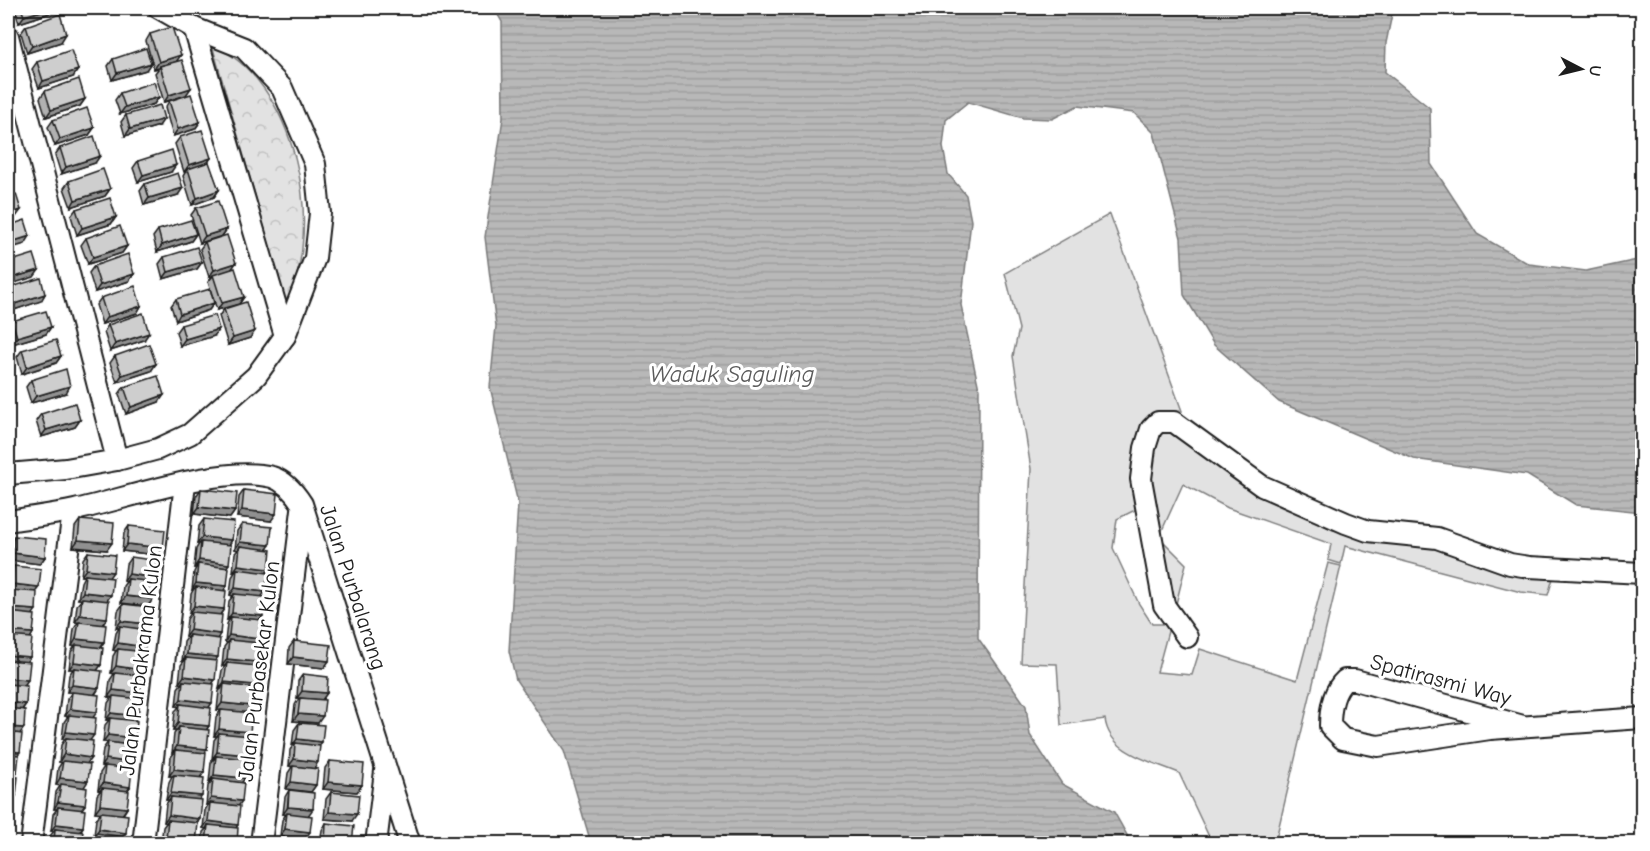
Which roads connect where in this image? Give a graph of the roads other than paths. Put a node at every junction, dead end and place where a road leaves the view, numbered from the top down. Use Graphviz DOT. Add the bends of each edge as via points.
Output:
graph roads {
  1 [pos="159,8"];
  2 [pos="194,28"];
  3 [pos="8,36"];
  4 [pos="285,336"];
  5 [pos="117,460"];
  6 [pos="8,474"];
  7 [pos="185,483"];
  8 [pos="302,504"];
  9 [pos="74,511"];
  10 [pos="8,521"];
  11 [pos="1642,573"];
  12 [pos="1187,638"];
  13 [pos="1642,718"];
  14 [pos="1523,726"];
  15 [pos="386,762"];
  16 [pos="31,843"];
  17 [pos="143,843"];
  18 [pos="261,843"];
  19 [pos="376,843"];
  20 [pos="410,843"];
  1 -- 2 [label="street"];
  2 -- 4 [label="street"];
  2 -- 4 [label="street" via="244,48 258,60 282,87 315,164 320,213 315,258"];
  3 -- 5 [label="street"];
  4 -- 5 [label="street" via="256,376 190,434 158,449"];
  5 -- 6 [label="street"];
  7 -- 8 [label="street, Jalan Purbalarang" via="245,474 274,477 294,491"];
  7 -- 9 [label="street, Jalan Purbalarang"];
  7 -- 17 [label="street, Jalan Purbakrama Kulon"];
  8 -- 15 [label="street, Jalan Purbalarang"];
  8 -- 18 [label="street, Jalan Purbasekar Kulon"];
  9 -- 10 [label="street, Jalan Purbalarang"];
  9 -- 16 [label="street"];
  11 -- 12 [label="street" via="1529,567 1437,538 1368,531 1262,486 1188,430 1174,422 1158,422 1151,429 1145,448 1141,479 1164,605"];
  13 -- 14 [label="street, Spatirasmi Way"];
  14 -- 14 [label="street, Spatirasmi Way" via="1378,746 1342,739 1330,726 1330,711 1339,686 1345,680 1355,680"];
  15 -- 19 [label="street"];
  15 -- 20 [label="street, Jalan Purbalarang"];
}
